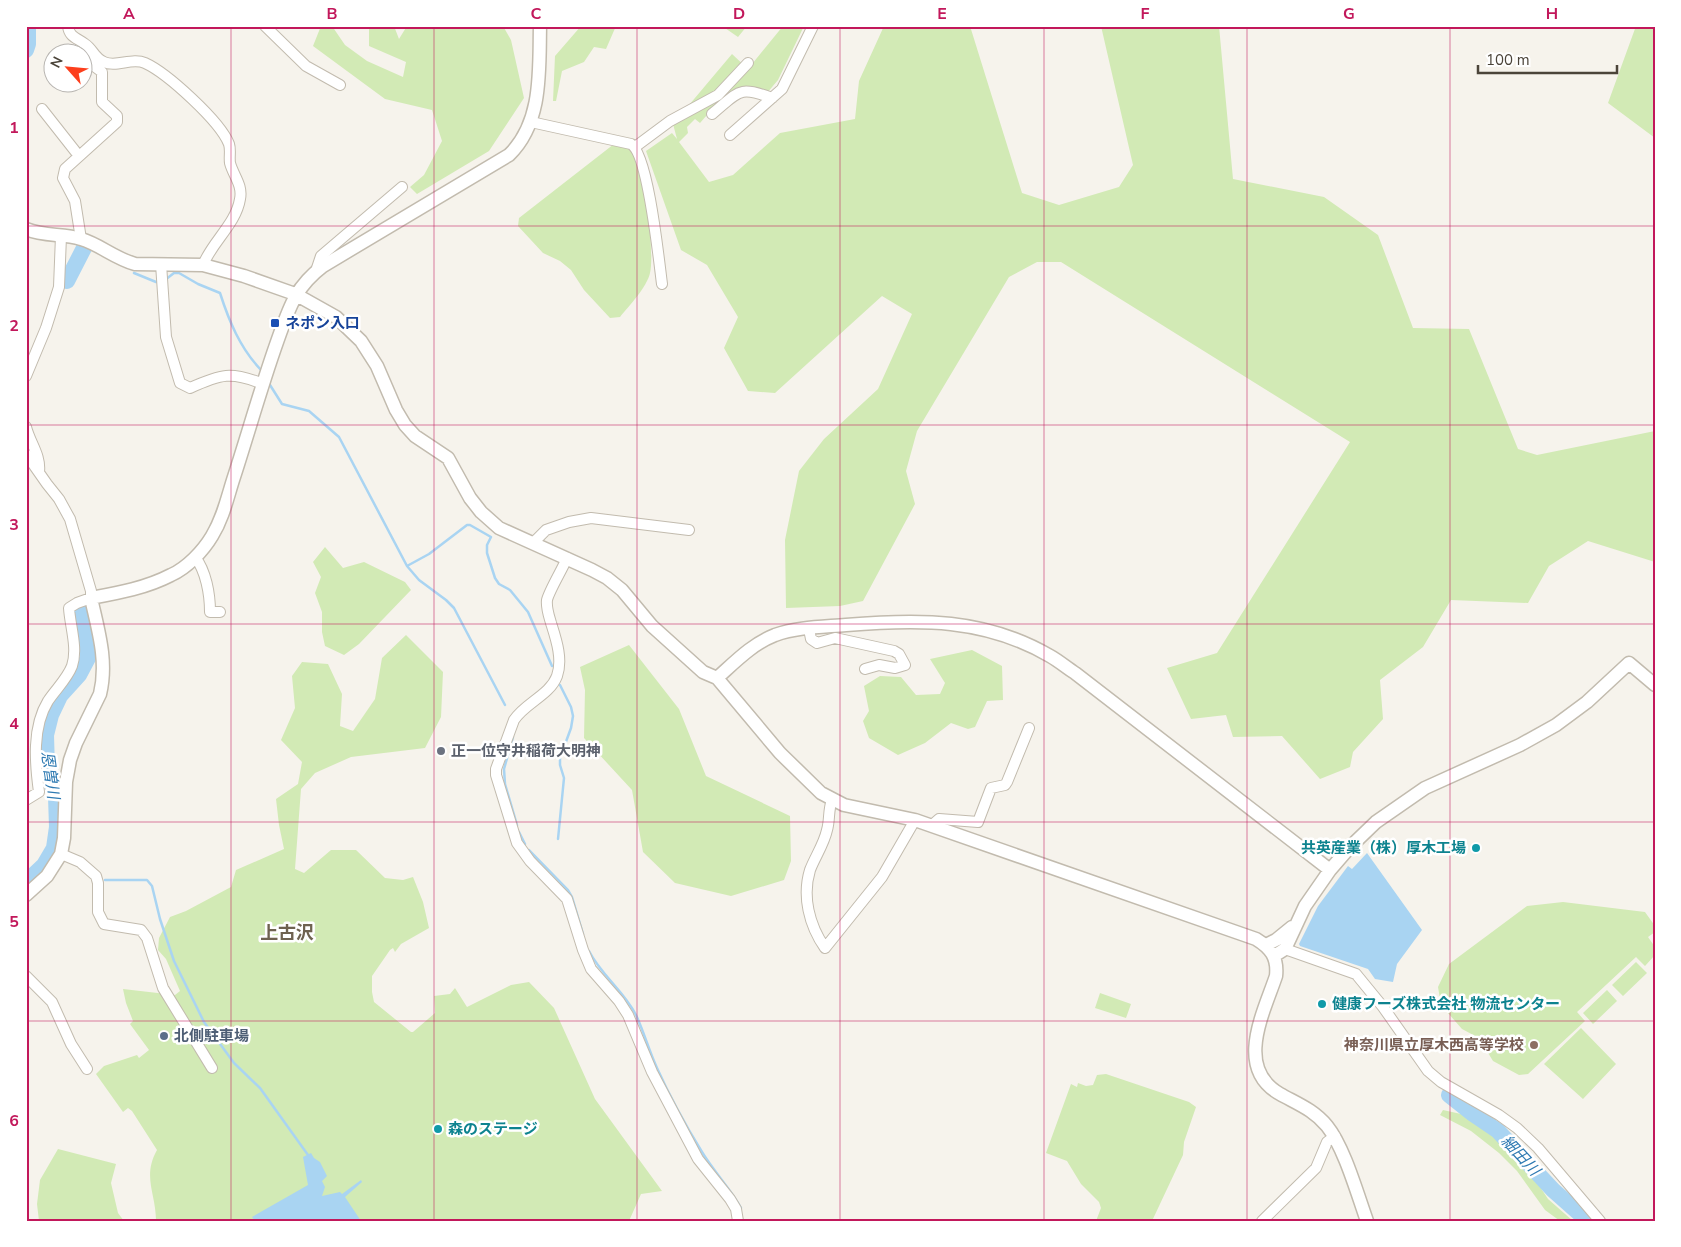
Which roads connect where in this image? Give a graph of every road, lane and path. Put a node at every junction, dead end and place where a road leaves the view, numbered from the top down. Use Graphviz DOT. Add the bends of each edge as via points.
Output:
graph roads {
  1 [pos="68,26"];
  2 [pos="265,26"];
  3 [pos="540,26"];
  4 [pos="813,26"];
  5 [pos="82,42"];
  6 [pos="92,53"];
  7 [pos="748,63"];
  8 [pos="92,65"];
  9 [pos="335,81"];
  10 [pos="772,98"];
  11 [pos="42,110"];
  12 [pos="712,114"];
  13 [pos="531,122"];
  14 [pos="730,135"];
  15 [pos="635,147"];
  16 [pos="79,156"];
  17 [pos="402,187"];
  18 [pos="26,229"];
  19 [pos="61,236"];
  20 [pos="81,239"];
  21 [pos="203,265"];
  22 [pos="316,271"];
  23 [pos="162,275"];
  24 [pos="662,284"];
  25 [pos="295,294"];
  26 [pos="26,376"];
  27 [pos="263,384"];
  28 [pos="26,427"];
  29 [pos="26,454"];
  30 [pos="39,472"];
  31 [pos="689,530"];
  32 [pos="534,542"];
  33 [pos="195,557"];
  34 [pos="567,558"];
  35 [pos="91,598"];
  36 [pos="220,612"];
  37 [pos="809,629"];
  38 [pos="865,670"];
  39 [pos="717,678"];
  40 [pos="1655,685"];
  41 [pos="1029,728"];
  42 [pos="26,800"];
  43 [pos="832,800"];
  44 [pos="915,820"];
  45 [pos="931,826"];
  46 [pos="61,854"];
  47 [pos="1330,870"];
  48 [pos="26,895"];
  49 [pos="1296,924"];
  50 [pos="1266,945"];
  51 [pos="1280,953"];
  52 [pos="26,976"];
  53 [pos="87,1068"];
  54 [pos="212,1068"];
  55 [pos="1335,1136"];
  56 [pos="738,1221"];
  57 [pos="1262,1221"];
  58 [pos="1367,1221"];
  59 [pos="1600,1221"];
  1 -- 5 [label="street" via="74,38"];
  2 -- 9 [label="street" via="306,66"];
  3 -- 13 [label="street" via="536,100"];
  4 -- 10 [label="street" via="786,84"];
  6 -- 21 [label="street" via="109,64 144,62 173,83 220,128 229,145 240,199 228,226 207,254"];
  7 -- 15 [label="street" via="718,95 680,112"];
  8 -- 16 [label="street" via="102,72 102,102 118,116 118,122"];
  10 -- 12 [label="street" via="754,91 740,92"];
  10 -- 14 [label="street"];
  11 -- 16 [label="street"];
  13 -- 15 [label="street"];
  13 -- 22 [label="street" via="520,145 509,155"];
  15 -- 24 [label="street" via="643,170"];
  16 -- 20 [label="street" via="65,169 63,178 75,201"];
  17 -- 22 [label="street" via="321,256"];
  18 -- 19 [label="street" via="37,234"];
  19 -- 20 [label="street"];
  19 -- 26 [label="street" via="58,287 46,328"];
  20 -- 23 [label="street"];
  21 -- 23 [label="street"];
  21 -- 25 [label="street"];
  22 -- 25 [label="street"];
  23 -- 27 [label="street" via="166,337 180,382 190,388 232,374"];
  25 -- 27 [label="street"];
  25 -- 32 [label="street" via="336,317 361,341 377,366 405,425 415,436 448,458 481,512 499,528"];
  27 -- 33 [label="street" via="225,509 211,538"];
  28 -- 30 [label="street" via="39,459"];
  29 -- 30 [label="street"];
  30 -- 35 [label="street" via="59,499 74,528"];
  31 -- 32 [label="street" via="591,518 546,530"];
  32 -- 34 [label="street"];
  33 -- 35 [label="street" via="172,575 137,588"];
  33 -- 36 [label="street" via="202,567 210,612"];
  34 -- 39 [label="street" via="622,590 652,626 703,672"];
  34 -- 56 [label="street" via="547,600 560,665 548,688 514,720 496,769 499,789 517,842 530,861 567,899 592,969 628,1015 652,1072 698,1159 730,1199"];
  35 -- 42 [label="street" via="69,608 73,664 41,714 37,726 39,792"];
  35 -- 46 [label="street" via="104,676 100,694 70,760"];
  37 -- 38 [label="street" via="817,643 834,638 894,651 905,665 895,668 879,665"];
  37 -- 39 [label="street" via="786,632 761,642"];
  37 -- 47 [label="street" via="886,622 942,622 996,632 1022,643 1075,673"];
  39 -- 43 [label="street" via="780,754"];
  40 -- 47 [label="street" via="1628,663 1587,702 1556,725 1425,788 1391,811 1364,832"];
  41 -- 45 [label="street" via="1007,782 991,788 978,822 939,819"];
  43 -- 44 [label="street" via="857,809"];
  43 -- 44 [label="street" via="827,831 810,872 806,903 825,948 882,877"];
  44 -- 45 [label="street"];
  45 -- 50 [label="street"];
  46 -- 48 [label="street" via="47,876"];
  46 -- 54 [label="street" via="80,862 96,876 98,912 104,924 141,930 155,961 162,988"];
  47 -- 49 [label="street"];
  49 -- 50 [label="street"];
  49 -- 51 [label="street"];
  50 -- 51 [label="street"];
  51 -- 55 [label="street" via="1276,976 1254,1043 1257,1063 1274,1090 1312,1111"];
  51 -- 59 [label="street" via="1356,974 1428,1071 1517,1128"];
  52 -- 53 [label="street" via="52,1002 71,1044"];
  55 -- 57 [label="street" via="1327,1142 1316,1168"];
  55 -- 58 [label="street"];
}
